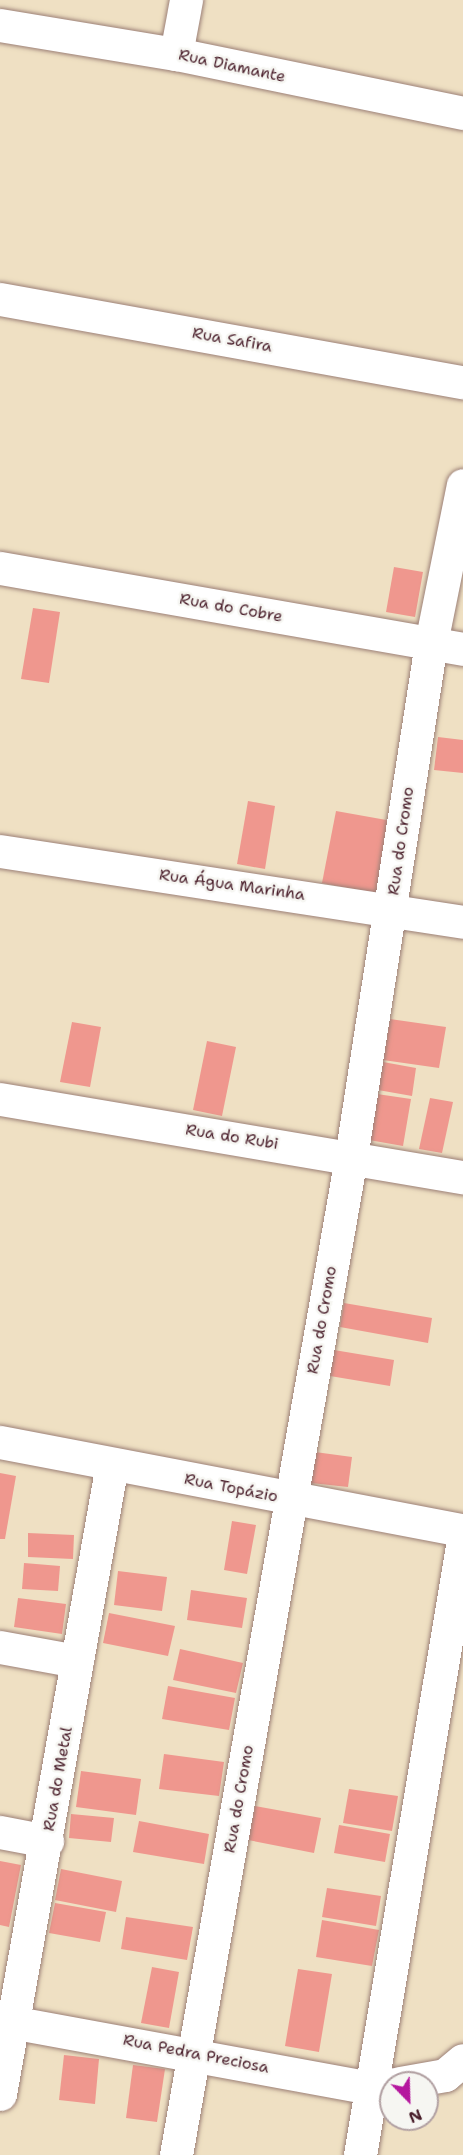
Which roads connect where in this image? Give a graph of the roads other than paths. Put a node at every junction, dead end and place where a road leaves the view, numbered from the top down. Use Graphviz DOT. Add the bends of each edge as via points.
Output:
graph roads {
  1 [pos="186,0"];
  2 [pos="0,25"];
  3 [pos="176,54"];
  4 [pos="463,113"];
  5 [pos="0,299"];
  6 [pos="463,382"];
  7 [pos="463,485"];
  8 [pos="0,568"];
  9 [pos="431,643"];
  10 [pos="463,649"];
  11 [pos="0,851"];
  12 [pos="391,909"];
  13 [pos="463,922"];
  14 [pos="0,1099"];
  15 [pos="351,1157"];
  16 [pos="463,1178"];
  17 [pos="0,1442"];
  18 [pos="112,1464"];
  19 [pos="291,1500"];
  20 [pos="463,1530"];
  21 [pos="463,1540"];
  22 [pos="0,1647"];
  23 [pos="77,1661"];
  24 [pos="0,1832"];
  25 [pos="47,1841"];
  26 [pos="6,2020"];
  27 [pos="194,2053"];
  28 [pos="454,2068"];
  29 [pos="389,2071"];
  30 [pos="439,2072"];
  31 [pos="379,2084"];
  32 [pos="0,2094"];
  33 [pos="379,2106"];
  34 [pos="176,2155"];
  35 [pos="360,2155"];
  1 -- 3 [label="street"];
  2 -- 3 [label="street, Rua Diamante"];
  3 -- 4 [label="street, Rua Diamante"];
  5 -- 6 [label="street, Rua Safira"];
  7 -- 9 [label="street, Rua do Cromo"];
  8 -- 9 [label="street, Rua do Cobre"];
  9 -- 10 [label="street, Rua do Cobre"];
  9 -- 12 [label="street, Rua do Cromo"];
  11 -- 12 [label="street, Rua Água Marinha"];
  12 -- 13 [label="street, Rua Água Marinha"];
  12 -- 15 [label="street, Rua do Cromo"];
  14 -- 15 [label="street, Rua do Rubi"];
  15 -- 16 [label="street, Rua do Rubi"];
  15 -- 19 [label="street, Rua do Cromo"];
  17 -- 18 [label="street, Rua Topázio"];
  18 -- 19 [label="street, Rua Topázio"];
  18 -- 23 [label="street, Rua do Metal"];
  19 -- 20 [label="street, Rua Topázio"];
  19 -- 27 [label="street, Rua do Cromo"];
  21 -- 29 [label="street"];
  22 -- 23 [label="street"];
  23 -- 25 [label="street, Rua do Metal"];
  24 -- 25 [label="street"];
  25 -- 26 [label="street, Rua do Metal"];
  26 -- 27 [label="street, Rua Pedra Preciosa"];
  26 -- 32 [label="street, Rua do Metal"];
  27 -- 31 [label="street, Rua Pedra Preciosa"];
  27 -- 34 [label="street, Rua do Cromo"];
  28 -- 30 [label="street, Rua Pedra Preciosa"];
  33 -- 35 [label="street"];
}
